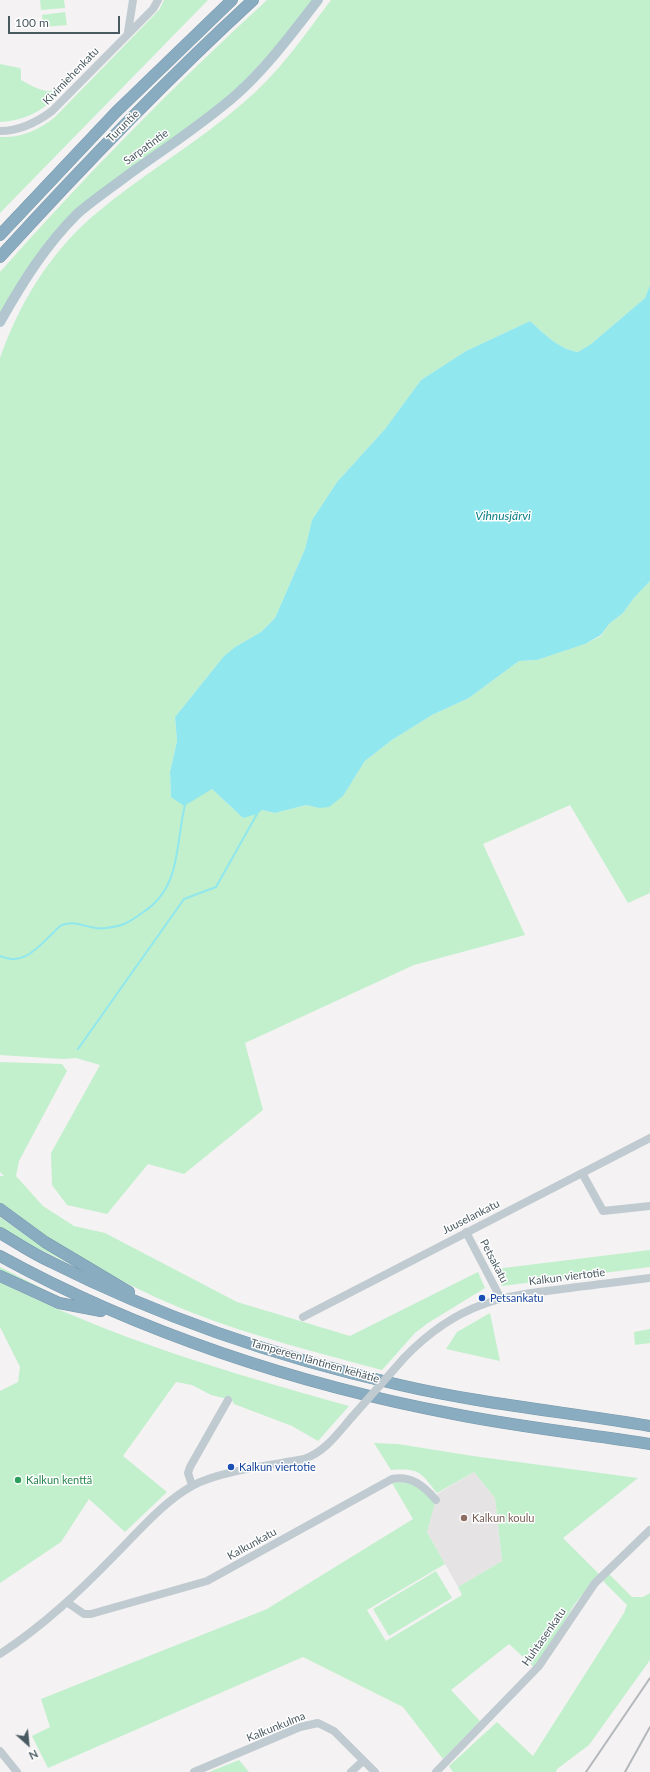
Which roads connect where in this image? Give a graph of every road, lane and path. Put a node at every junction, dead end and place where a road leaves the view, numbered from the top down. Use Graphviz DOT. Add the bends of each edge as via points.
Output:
graph roads {
  1 [pos="132,0"];
  2 [pos="158,0"];
  3 [pos="232,0"];
  4 [pos="253,0"];
  5 [pos="318,0"];
  6 [pos="128,32"];
  7 [pos="0,131"];
  8 [pos="0,235"];
  9 [pos="0,257"];
  10 [pos="0,322"];
  11 [pos="650,1138"];
  12 [pos="582,1173"];
  13 [pos="650,1206"];
  14 [pos="0,1209"];
  15 [pos="466,1232"];
  16 [pos="0,1233"];
  17 [pos="0,1256"];
  18 [pos="0,1276"];
  19 [pos="650,1278"];
  20 [pos="501,1299"];
  21 [pos="157,1309"];
  22 [pos="127,1316"];
  23 [pos="303,1316"];
  24 [pos="228,1400"];
  25 [pos="650,1426"];
  26 [pos="650,1444"];
  27 [pos="192,1486"];
  28 [pos="436,1500"];
  29 [pos="650,1530"];
  30 [pos="68,1603"];
  31 [pos="0,1654"];
  32 [pos="0,1751"];
  33 [pos="364,1761"];
  34 [pos="17,1772"];
  35 [pos="194,1772"];
  36 [pos="351,1772"];
  37 [pos="375,1772"];
  38 [pos="436,1772"];
  1 -- 6 [label="street"];
  2 -- 6 [label="street, Kivimiehenkatu"];
  3 -- 8 [label="highway, Turuntie" via="116,112"];
  4 -- 9 [label="highway, Turuntie" via="127,121"];
  5 -- 10 [label="main road, Sarpatintie" via="268,64 236,95 78,214 40,257"];
  6 -- 7 [label="street, Kivimiehenkatu" via="52,112 25,127"];
  11 -- 12 [label="street, Juuselankatu"];
  12 -- 13 [label="street" via="603,1211"];
  12 -- 15 [label="street, Juuselankatu"];
  14 -- 21 [label="highway" via="45,1242"];
  15 -- 20 [label="street, Petsakatu"];
  15 -- 23 [label="street, Juuselankatu"];
  16 -- 21 [label="highway, Tampereen läntinen kehätie" via="50,1262"];
  17 -- 22 [label="highway, Tampereen läntinen kehätie" via="59,1287"];
  18 -- 22 [label="highway" via="60,1303"];
  19 -- 20 [label="street, Kalkun viertotie"];
  20 -- 27 [label="street, Kalkun viertotie, bridge" via="483,1304 450,1320 419,1342 330,1442 315,1455 204,1480"];
  21 -- 25 [label="highway, Tampereen läntinen kehätie" via="275,1351 400,1385"];
  22 -- 26 [label="highway, Tampereen läntinen kehätie" via="275,1370 400,1403 539,1429"];
  24 -- 27 [label="street" via="190,1467 188,1473"];
  27 -- 30 [label="street, Kalkun viertotie" via="175,1496 156,1513"];
  28 -- 30 [label="street, Kalkunkatu" via="415,1481 408,1478 392,1479 207,1581 90,1614 84,1614"];
  29 -- 38 [label="street, Huhtasenkatu" via="595,1583 539,1666"];
  30 -- 31 [label="street, Kalkun viertotie"];
  32 -- 34 [label="street"];
  33 -- 35 [label="street, Kalkunkulma" via="334,1731 318,1723 300,1727"];
  33 -- 36 [label="street"];
  33 -- 37 [label="street, Kalkunkulma"];
}
